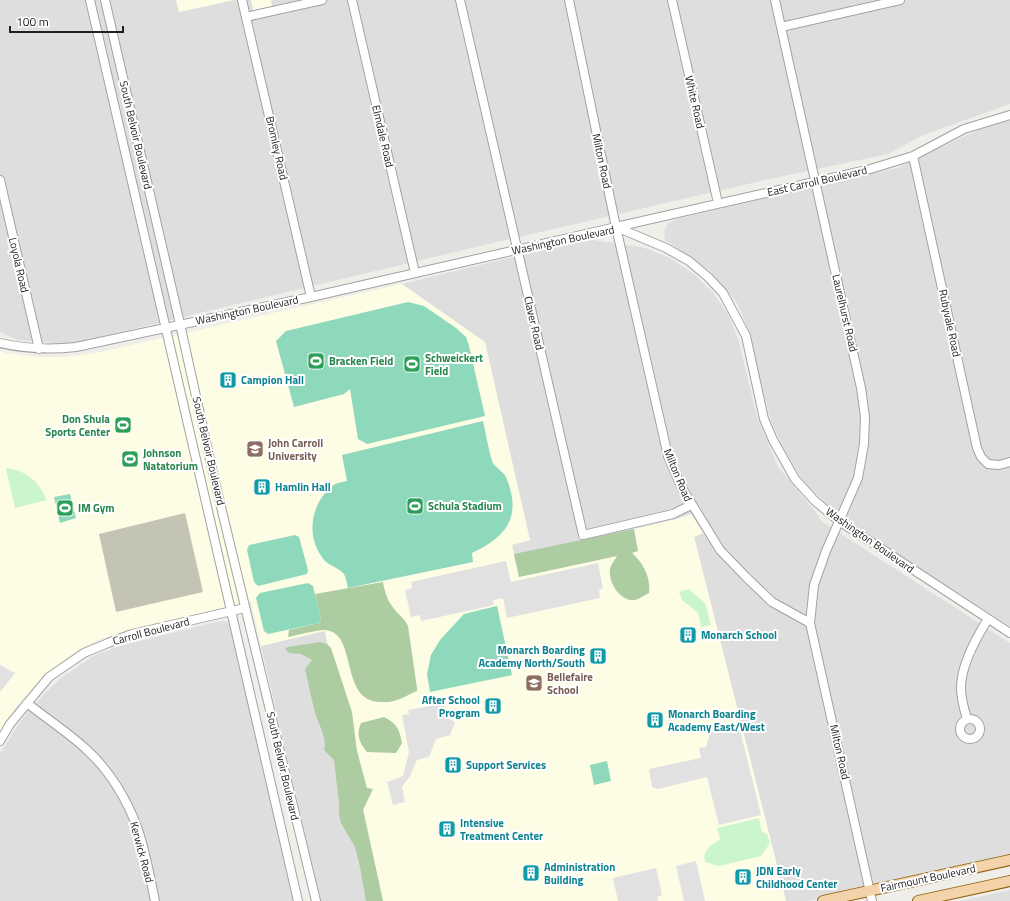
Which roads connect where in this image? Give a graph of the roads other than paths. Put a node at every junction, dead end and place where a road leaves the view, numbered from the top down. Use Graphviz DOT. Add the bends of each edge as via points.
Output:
graph roads {
  1 [pos="90,0"];
  2 [pos="105,0"];
  3 [pos="242,0"];
  4 [pos="322,0"];
  5 [pos="352,0"];
  6 [pos="460,0"];
  7 [pos="568,0"];
  8 [pos="672,0"];
  9 [pos="775,0"];
  10 [pos="900,0"];
  11 [pos="246,18"];
  12 [pos="781,27"];
  13 [pos="1010,115"];
  14 [pos="913,156"];
  15 [pos="0,180"];
  16 [pos="815,182"];
  17 [pos="718,203"];
  18 [pos="616,227"];
  19 [pos="518,250"];
  20 [pos="415,273"];
  21 [pos="311,297"];
  22 [pos="180,324"];
  23 [pos="166,328"];
  24 [pos="0,343"];
  25 [pos="39,349"];
  26 [pos="1010,462"];
  27 [pos="691,505"];
  28 [pos="839,521"];
  29 [pos="245,608"];
  30 [pos="231,611"];
  31 [pos="988,619"];
  32 [pos="810,623"];
  33 [pos="1010,633"];
  34 [pos="27,703"];
  35 [pos="967,719"];
  36 [pos="0,740"];
  37 [pos="1010,860"];
  38 [pos="1010,881"];
  39 [pos="870,891"];
  40 [pos="155,901"];
  41 [pos="298,901"];
  42 [pos="316,901"];
  43 [pos="823,901"];
  44 [pos="872,901"];
  45 [pos="918,901"];
  1 -- 23 [label="street, South Belvoir Boulevard"];
  2 -- 22 [label="street, South Belvoir Boulevard"];
  3 -- 11 [label="street, Bromley Road"];
  4 -- 11 [label="street"];
  5 -- 20 [label="street, Elmdale Road"];
  6 -- 19 [label="street, Claver Road"];
  7 -- 18 [label="street, Milton Road"];
  8 -- 17 [label="street, White Road"];
  9 -- 12 [label="street, Laurelhurst Road"];
  10 -- 12 [label="street"];
  11 -- 21 [label="street, Bromley Road"];
  12 -- 16 [label="street, Laurelhurst Road"];
  13 -- 14 [label="street, East Carroll Boulevard" via="964,129"];
  14 -- 16 [label="street, East Carroll Boulevard"];
  14 -- 26 [label="street, Rubyvale Road" via="977,448 988,464"];
  15 -- 25 [label="street, Loyola Road"];
  16 -- 17 [label="street, East Carroll Boulevard"];
  16 -- 28 [label="street, Laurelhurst Road" via="862,388 865,417 864,444 858,478"];
  17 -- 18 [label="street, East Carroll Boulevard"];
  18 -- 19 [label="street, Washington Boulevard"];
  18 -- 27 [label="street, Milton Road" via="668,456"];
  18 -- 28 [label="street, Washington Boulevard" via="666,248 689,261 723,293 746,336 764,419 773,440 795,479 815,501"];
  19 -- 20 [label="street, Washington Boulevard"];
  19 -- 27 [label="street, Claver Road" via="583,535 673,514"];
  20 -- 21 [label="street, Washington Boulevard"];
  21 -- 22 [label="street, Washington Boulevard"];
  22 -- 23 [label="street, Washington Boulevard"];
  22 -- 29 [label="street, South Belvoir Boulevard"];
  23 -- 25 [label="street, Washington Boulevard" via="76,347"];
  23 -- 30 [label="street, South Belvoir Boulevard"];
  24 -- 25 [label="street, Washington Boulevard"];
  27 -- 32 [label="street, Milton Road" via="720,550 746,577 772,602"];
  28 -- 31 [label="street, Washington Boulevard"];
  28 -- 32 [label="street, Laurelhurst Road" via="814,585"];
  29 -- 30 [label="street, Carroll Boulevard"];
  29 -- 42 [label="street, South Belvoir Boulevard"];
  30 -- 34 [label="street, Carroll Boulevard" via="132,634 84,653 49,677"];
  30 -- 41 [label="street, South Belvoir Boulevard"];
  31 -- 33 [label="street, Washington Boulevard"];
  31 -- 35 [label="street" via="973,644 961,688"];
  32 -- 39 [label="street, Milton Road"];
  34 -- 36 [label="street, Carroll Boulevard"];
  34 -- 40 [label="street, Kerwick Road" via="88,751 118,790 138,831"];
  37 -- 39 [label="main road, Fairmount Boulevard"];
  38 -- 45 [label="main road, Fairmount Boulevard"];
  39 -- 43 [label="main road, Fairmount Boulevard"];
  39 -- 44 [label="street, Milton Road"];
}
